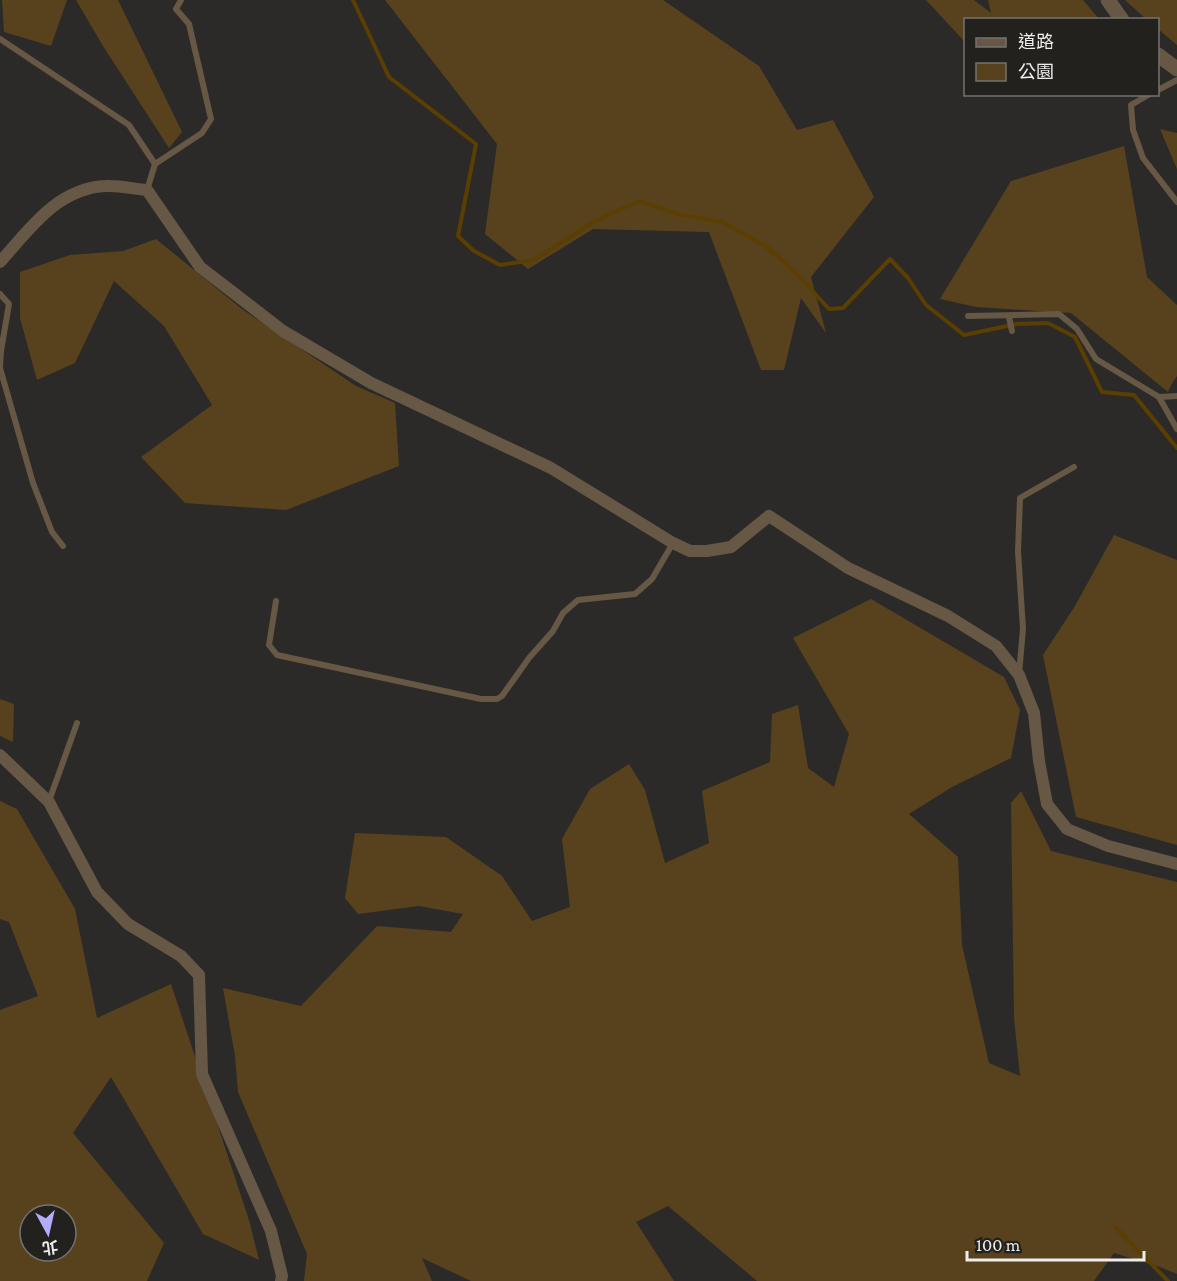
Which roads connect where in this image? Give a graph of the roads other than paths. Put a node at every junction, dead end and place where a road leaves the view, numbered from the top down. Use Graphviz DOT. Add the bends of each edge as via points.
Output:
graph roads {
  1 [pos="181,0"];
  2 [pos="1108,0"];
  3 [pos="1121,18"];
  4 [pos="0,39"];
  5 [pos="1159,56"];
  6 [pos="1177,69"];
  7 [pos="1177,80"];
  8 [pos="1159,89"];
  9 [pos="1147,96"];
  10 [pos="155,164"];
  11 [pos="147,190"];
  12 [pos="1177,202"];
  13 [pos="0,262"];
  14 [pos="0,294"];
  15 [pos="968,316"];
  16 [pos="1009,316"];
  17 [pos="1012,331"];
  18 [pos="1177,396"];
  19 [pos="1159,398"];
  20 [pos="1177,429"];
  21 [pos="1074,467"];
  22 [pos="673,543"];
  23 [pos="63,546"];
  24 [pos="276,601"];
  25 [pos="1019,675"];
  26 [pos="77,723"];
  27 [pos="0,755"];
  28 [pos="49,802"];
  29 [pos="1177,864"];
  30 [pos="281,1281"];
  1 -- 10 [label="lane" via="176,9 189,24 211,119 202,133"];
  2 -- 3 [label="street"];
  4 -- 10 [label="lane" via="129,125"];
  5 -- 6 [label="street"];
  7 -- 8 [label="lane"];
  9 -- 12 [label="lane" via="1131,105 1133,130 1143,158"];
  10 -- 11 [label="lane"];
  11 -- 13 [label="street" via="106,186 62,199 41,216"];
  11 -- 22 [label="street" via="200,267 283,331 371,383 551,468"];
  14 -- 23 [label="lane" via="9,304 0,368 33,483 52,532"];
  15 -- 16 [label="lane"];
  16 -- 17 [label="lane"];
  16 -- 19 [label="lane" via="1059,314 1077,329 1096,359"];
  18 -- 19 [label="lane"];
  19 -- 20 [label="lane"];
  21 -- 25 [label="lane" via="1020,498 1018,550 1023,630"];
  22 -- 24 [label="lane" via="652,579 635,594 578,600 497,699 481,699 277,655 269,645"];
  22 -- 25 [label="street" via="690,551 731,547 769,516 848,568 948,616 996,646"];
  25 -- 29 [label="street" via="1034,713 1047,804 1067,829 1108,846"];
  26 -- 28 [label="lane"];
  27 -- 28 [label="street"];
  28 -- 30 [label="street" via="97,892 128,924 181,956 199,975 202,1074 271,1231"];
}
